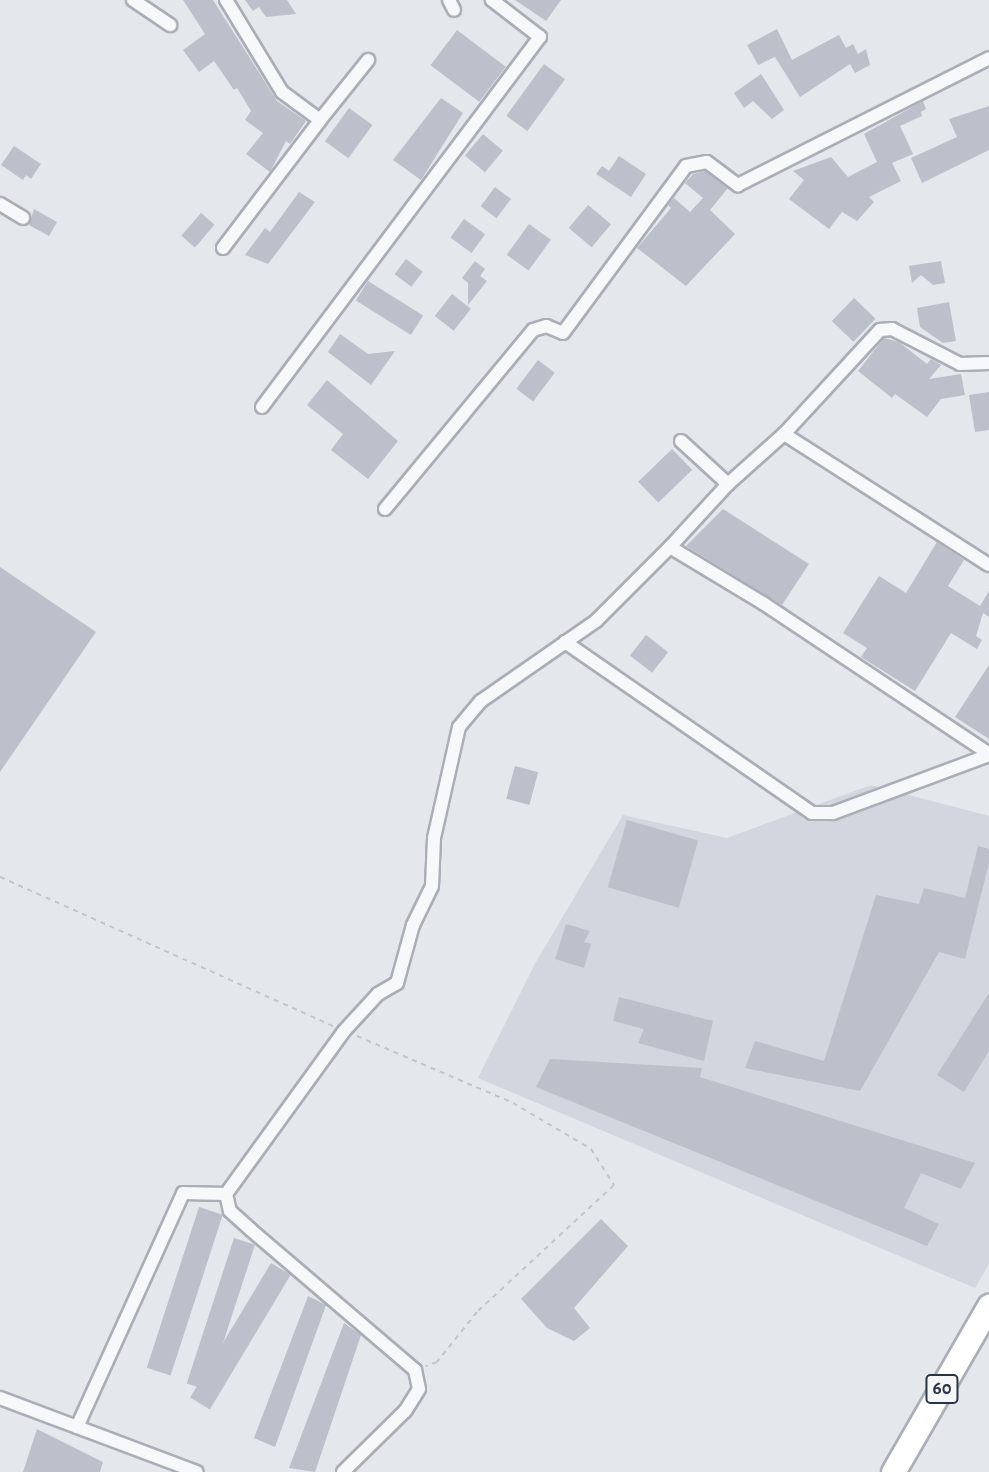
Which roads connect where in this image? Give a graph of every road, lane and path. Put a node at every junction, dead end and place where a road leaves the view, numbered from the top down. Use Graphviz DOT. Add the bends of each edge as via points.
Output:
graph roads {
  1 [pos="134,0"];
  2 [pos="226,0"];
  3 [pos="492,0"];
  4 [pos="170,25"];
  5 [pos="989,58"];
  6 [pos="368,60"];
  7 [pos="320,120"];
  8 [pos="0,204"];
  9 [pos="23,218"];
  10 [pos="223,248"];
  11 [pos="989,363"];
  12 [pos="262,407"];
  13 [pos="784,434"];
  14 [pos="681,441"];
  15 [pos="728,484"];
  16 [pos="385,509"];
  17 [pos="670,547"];
  18 [pos="989,565"];
  19 [pos="565,642"];
  20 [pos="989,755"];
  21 [pos="0,877"];
  22 [pos="344,1031"];
  23 [pos="226,1194"];
  24 [pos="989,1306"];
  25 [pos="982,1336"];
  26 [pos="415,1370"];
  27 [pos="0,1398"];
  28 [pos="77,1427"];
  29 [pos="197,1472"];
  30 [pos="343,1472"];
  31 [pos="893,1472"];
  1 -- 4 [label="street"];
  2 -- 7 [label="street" via="282,92"];
  3 -- 12 [label="street" via="540,37"];
  5 -- 16 [label="street" via="738,186 708,162 686,166 563,333 546,326 533,330"];
  6 -- 7 [label="street"];
  7 -- 10 [label="street"];
  8 -- 9 [label="street"];
  11 -- 13 [label="street" via="960,364 892,330 880,330"];
  13 -- 15 [label="street"];
  13 -- 18 [label="street"];
  14 -- 15 [label="street"];
  15 -- 17 [label="street"];
  17 -- 19 [label="street" via="622,597"];
  17 -- 20 [label="street" via="763,603"];
  19 -- 20 [label="street" via="812,813 833,813"];
  19 -- 22 [label="street" via="481,701 459,727 434,838 432,887 413,925 397,983 379,994"];
  21 -- 22 [label="path"];
  22 -- 23 [label="street"];
  22 -- 26 [label="path" via="513,1103 591,1149 614,1185 477,1312 437,1362"];
  23 -- 26 [label="street" via="230,1211"];
  23 -- 28 [label="street" via="183,1193"];
  24 -- 25 [label="highway, 60"];
  25 -- 31 [label="highway, 60"];
  26 -- 30 [label="street" via="419,1389 405,1411"];
  27 -- 28 [label="street"];
  28 -- 29 [label="street"];
}
